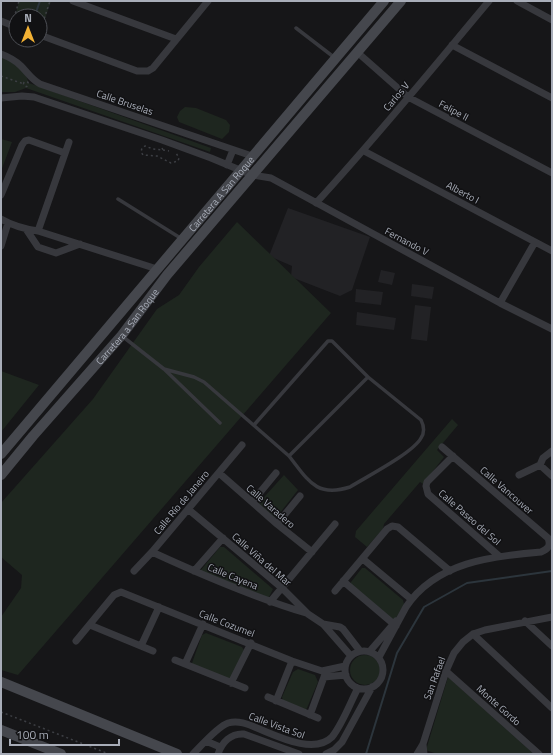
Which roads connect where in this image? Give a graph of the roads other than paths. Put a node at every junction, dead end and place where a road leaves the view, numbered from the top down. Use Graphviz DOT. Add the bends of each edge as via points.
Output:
graph roads {
  1 [pos="73,1"];
  2 [pos="206,1"];
  3 [pos="384,1"];
  4 [pos="401,1"];
  5 [pos="489,1"];
  6 [pos="517,1"];
  7 [pos="552,20"];
  8 [pos="296,28"];
  9 [pos="48,38"];
  10 [pos="176,39"];
  11 [pos="452,45"];
  12 [pos="357,52"];
  13 [pos="1,54"];
  14 [pos="335,58"];
  15 [pos="408,97"];
  16 [pos="1,98"];
  17 [pos="552,98"];
  18 [pos="69,142"];
  19 [pos="233,150"];
  20 [pos="364,150"];
  21 [pos="65,153"];
  22 [pos="252,156"];
  23 [pos="227,164"];
  24 [pos="240,170"];
  25 [pos="552,173"];
  26 [pos="252,175"];
  27 [pos="1,195"];
  28 [pos="118,199"];
  29 [pos="316,203"];
  30 [pos="1,219"];
  31 [pos="8,223"];
  32 [pos="26,229"];
  33 [pos="38,231"];
  34 [pos="183,240"];
  35 [pos="535,242"];
  36 [pos="80,244"];
  37 [pos="1,246"];
  38 [pos="552,251"];
  39 [pos="157,269"];
  40 [pos="130,302"];
  41 [pos="500,303"];
  42 [pos="552,329"];
  43 [pos="122,335"];
  44 [pos="90,349"];
  45 [pos="164,369"];
  46 [pos="368,377"];
  47 [pos="220,423"];
  48 [pos="254,425"];
  49 [pos="242,445"];
  50 [pos="442,447"];
  51 [pos="552,451"];
  52 [pos="1,454"];
  53 [pos="289,456"];
  54 [pos="453,456"];
  55 [pos="540,465"];
  56 [pos="219,473"];
  57 [pos="276,473"];
  58 [pos="1,475"];
  59 [pos="520,475"];
  60 [pos="552,476"];
  61 [pos="300,496"];
  62 [pos="252,502"];
  63 [pos="188,509"];
  64 [pos="276,524"];
  65 [pos="335,524"];
  66 [pos="223,538"];
  67 [pos="152,552"];
  68 [pos="312,552"];
  69 [pos="499,556"];
  70 [pos="363,559"];
  71 [pos="134,571"];
  72 [pos="450,571"];
  73 [pos="194,572"];
  74 [pos="344,581"];
  75 [pos="282,588"];
  76 [pos="335,591"];
  77 [pos="411,599"];
  78 [pos="270,602"];
  79 [pos="159,607"];
  80 [pos="308,614"];
  81 [pos="552,617"];
  82 [pos="525,621"];
  83 [pos="203,624"];
  84 [pos="323,624"];
  85 [pos="90,625"];
  86 [pos="395,625"];
  87 [pos="473,634"];
  88 [pos="76,641"];
  89 [pos="252,643"];
  90 [pos="141,646"];
  91 [pos="552,646"];
  92 [pos="153,651"];
  93 [pos="360,651"];
  94 [pos="370,651"];
  95 [pos="351,656"];
  96 [pos="379,657"];
  97 [pos="175,660"];
  98 [pos="292,660"];
  99 [pos="185,664"];
  100 [pos="345,666"];
  101 [pos="446,671"];
  102 [pos="323,674"];
  103 [pos="346,675"];
  104 [pos="1,682"];
  105 [pos="231,683"];
  106 [pos="372,687"];
  107 [pos="245,688"];
  108 [pos="358,688"];
  109 [pos="268,697"];
  110 [pos="276,701"];
  111 [pos="552,708"];
  112 [pos="310,715"];
  113 [pos="318,718"];
  114 [pos="1,730"];
  115 [pos="287,740"];
  116 [pos="206,742"];
  117 [pos="283,749"];
  118 [pos="219,750"];
  119 [pos="61,754"];
  120 [pos="176,754"];
  121 [pos="194,754"];
  122 [pos="299,754"];
  123 [pos="326,754"];
  124 [pos="420,754"];
  125 [pos="539,754"];
  1 -- 10 [label="street"];
  2 -- 10 [label="street"];
  3 -- 14 [label="main road, Carretera A San Roque"];
  4 -- 12 [label="main road, Carretera A San Roque"];
  5 -- 11 [label="street, Carlos V"];
  6 -- 7 [label="street"];
  8 -- 14 [label="lane"];
  9 -- 10 [label="street" via="137,71 148,71 153,68"];
  11 -- 15 [label="street, Carlos V"];
  11 -- 17 [label="street"];
  12 -- 15 [label="street, Felipe II"];
  12 -- 26 [label="main road, Carretera A San Roque"];
  13 -- 19 [label="street, Calle Bruselas" via="14,60 40,84"];
  14 -- 22 [label="main road, Carretera A San Roque"];
  15 -- 20 [label="street, Carlos V"];
  15 -- 25 [label="street, Felipe II"];
  16 -- 23 [label="street" via="34,97"];
  18 -- 21 [label="street"];
  19 -- 22 [label="street, Calle Bruselas"];
  19 -- 23 [label="street"];
  20 -- 29 [label="street, Carlos V"];
  20 -- 35 [label="street, Alberto I"];
  21 -- 27 [label="street" via="29,140 25,141"];
  21 -- 33 [label="street"];
  22 -- 24 [label="main road, Carretera A San Roque"];
  23 -- 24 [label="street"];
  24 -- 26 [label="street, Fernando V"];
  24 -- 34 [label="main road, Carretera A San Roque"];
  26 -- 29 [label="street, Fernando V" via="271,178"];
  26 -- 43 [label="main road, Carretera a San Roque" via="167,275"];
  28 -- 34 [label="lane"];
  29 -- 41 [label="street, Fernando V"];
  30 -- 31 [label="street"];
  31 -- 32 [label="street"];
  31 -- 37 [label="street"];
  32 -- 33 [label="street"];
  32 -- 36 [label="street" via="38,247 56,253"];
  33 -- 36 [label="street"];
  34 -- 39 [label="main road, Carretera A San Roque"];
  35 -- 38 [label="street, Alberto I"];
  35 -- 41 [label="street"];
  36 -- 39 [label="street"];
  39 -- 40 [label="main road, Carretera A San Roque"];
  40 -- 43 [label="main road" via="121,327"];
  40 -- 44 [label="main road, Carretera A San Roque"];
  41 -- 42 [label="street, Fernando V"];
  43 -- 44 [label="main road" via="112,336"];
  43 -- 45 [label="lane"];
  43 -- 58 [label="main road, Carretera a San Roque"];
  44 -- 52 [label="main road, Carretera A San Roque"];
  45 -- 47 [label="lane"];
  45 -- 48 [label="lane" via="199,379"];
  46 -- 48 [label="lane" via="332,341 326,341"];
  46 -- 53 [label="lane"];
  46 -- 53 [label="lane" via="421,420 423,432 414,447 350,487 334,491 318,488"];
  48 -- 53 [label="lane"];
  49 -- 56 [label="street, Calle Río de Janeiro"];
  50 -- 54 [label="street, Calle Vancouver"];
  51 -- 55 [label="street" via="543,458"];
  54 -- 69 [label="street, Calle Paseo del Sol" via="427,482 426,491"];
  54 -- 69 [label="street, Calle Vancouver" via="548,538 549,546 541,552"];
  55 -- 59 [label="street"];
  55 -- 60 [label="street"];
  56 -- 62 [label="street, Calle Varadero"];
  56 -- 63 [label="street, Calle Río de Janeiro"];
  57 -- 62 [label="street"];
  61 -- 64 [label="street"];
  62 -- 64 [label="street, Calle Varadero"];
  63 -- 66 [label="street, Calle Viña del Mar"];
  63 -- 67 [label="street, Calle Río de Janeiro"];
  64 -- 68 [label="street, Calle Varadero"];
  65 -- 68 [label="street"];
  66 -- 73 [label="street"];
  66 -- 75 [label="street, Calle Viña del Mar"];
  67 -- 71 [label="street, Calle Río de Janeiro"];
  67 -- 73 [label="street, Calle Cayena"];
  68 -- 75 [label="street"];
  69 -- 72 [label="street"];
  70 -- 72 [label="street" via="389,527 395,526"];
  70 -- 74 [label="street"];
  70 -- 77 [label="street"];
  72 -- 77 [label="street" via="427,583"];
  73 -- 78 [label="street, Calle Cayena"];
  74 -- 76 [label="street"];
  74 -- 86 [label="street"];
  75 -- 78 [label="street"];
  75 -- 80 [label="street, Calle Viña del Mar"];
  77 -- 86 [label="street"];
  78 -- 80 [label="street, Calle Cayena"];
  79 -- 83 [label="street, Calle Cozumel"];
  79 -- 85 [label="street, Calle Cozumel" via="118,593"];
  79 -- 90 [label="street"];
  80 -- 84 [label="street, Calle Viña del Mar"];
  81 -- 82 [label="street, San Rafael"];
  82 -- 87 [label="street, San Rafael"];
  82 -- 91 [label="street"];
  83 -- 89 [label="street, Calle Cozumel"];
  83 -- 99 [label="street"];
  84 -- 93 [label="street, Calle Viña del Mar" via="343,629"];
  84 -- 95 [label="street, Calle Viña del Mar"];
  85 -- 88 [label="street"];
  85 -- 90 [label="street"];
  86 -- 94 [label="street"];
  86 -- 96 [label="street"];
  87 -- 101 [label="street, San Rafael" via="454,653"];
  87 -- 111 [label="street"];
  89 -- 98 [label="street, Calle Cozumel"];
  89 -- 105 [label="street"];
  90 -- 92 [label="street"];
  93 -- 94 [label="street"];
  93 -- 95 [label="street"];
  94 -- 96 [label="street"];
  95 -- 100 [label="street"];
  96 -- 106 [label="street" via="384,672 381,680"];
  97 -- 99 [label="street"];
  98 -- 102 [label="street, Calle Cozumel"];
  98 -- 110 [label="street"];
  99 -- 105 [label="street"];
  100 -- 102 [label="street"];
  100 -- 103 [label="street"];
  101 -- 124 [label="street, San Rafael"];
  101 -- 125 [label="street, Monte Gordo"];
  102 -- 103 [label="street, Calle Cozumel"];
  102 -- 112 [label="street"];
  103 -- 108 [label="street" via="350,683"];
  104 -- 120 [label="main road"];
  105 -- 107 [label="street"];
  106 -- 108 [label="street"];
  106 -- 123 [label="street" via="342,742"];
  108 -- 115 [label="street, Calle Vista Sol" via="337,729 327,741 306,746"];
  109 -- 110 [label="street"];
  110 -- 112 [label="street"];
  112 -- 113 [label="street"];
  114 -- 119 [label="main road"];
  115 -- 116 [label="street, Calle Vista Sol" via="244,723 234,722 223,726"];
  115 -- 117 [label="street"];
  116 -- 118 [label="street"];
  116 -- 121 [label="street, Calle Vista Sol"];
  117 -- 118 [label="street, Calle Vista Sol" via="239,734 231,736"];
  117 -- 122 [label="street, Calle Vista Sol"];
}
